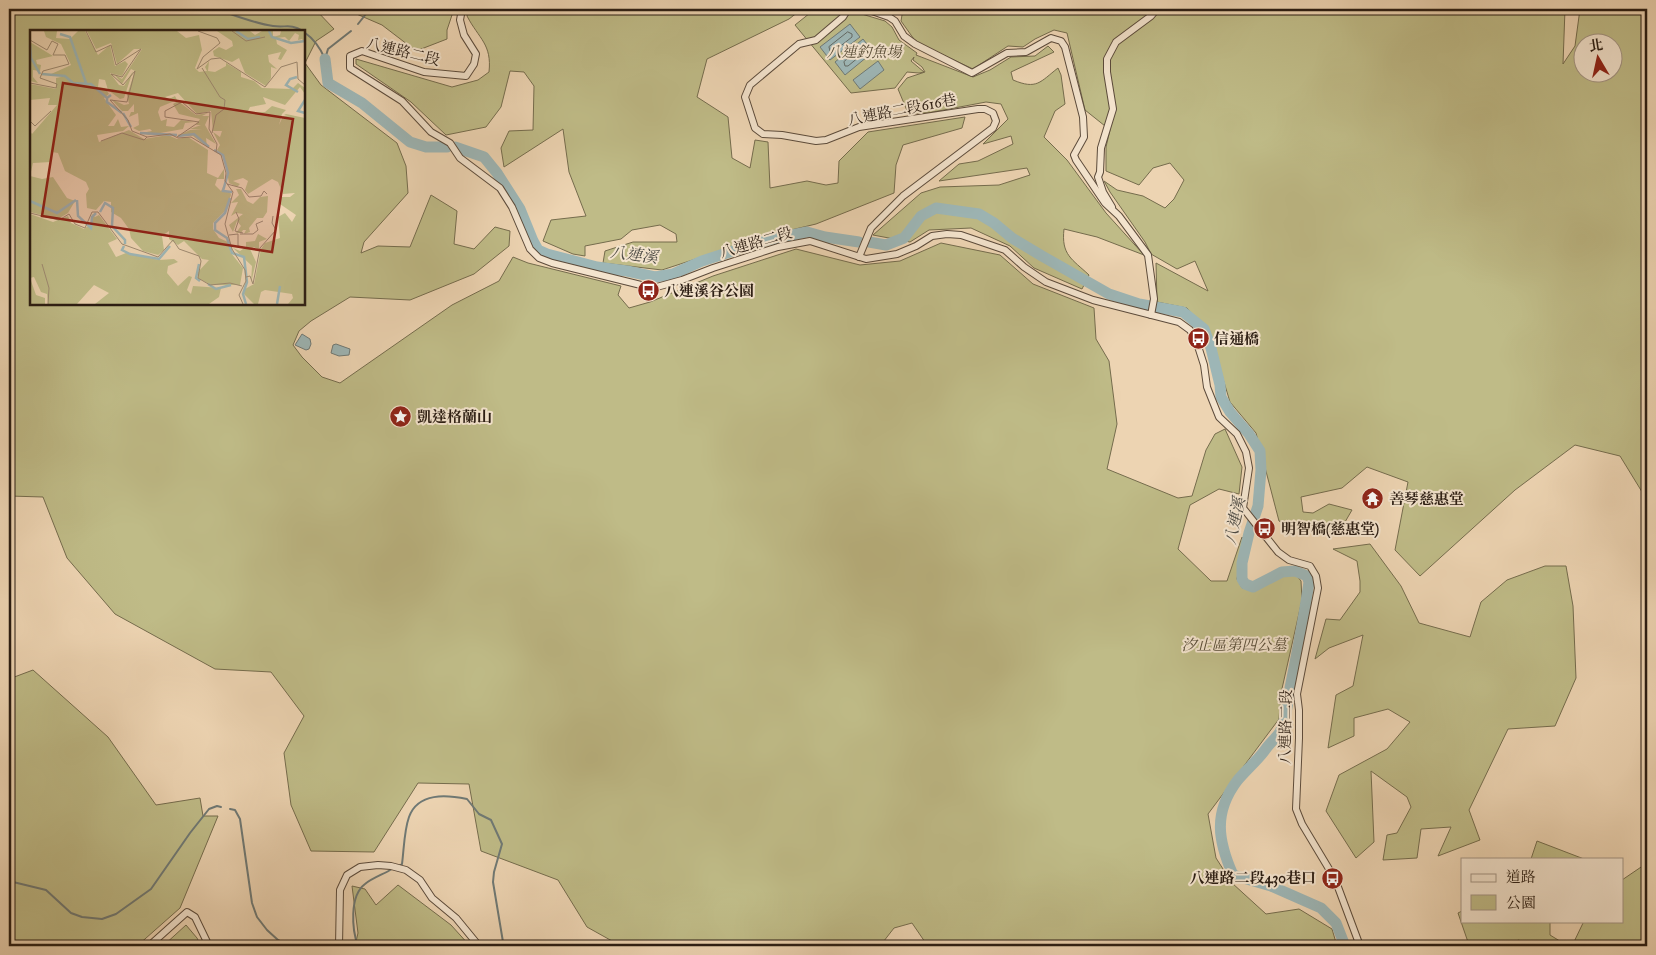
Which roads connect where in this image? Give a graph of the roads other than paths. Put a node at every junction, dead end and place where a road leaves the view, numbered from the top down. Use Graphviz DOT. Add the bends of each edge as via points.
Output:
graph roads {
  1 [pos="462,9"];
  2 [pos="848,9"];
  3 [pos="866,9"];
  4 [pos="1157,9"];
  5 [pos="1116,214"];
  6 [pos="859,257"];
  7 [pos="1152,314"];
  8 [pos="150,946"];
  9 [pos="209,946"];
  10 [pos="339,946"];
  11 [pos="479,946"];
  12 [pos="1360,946"];
  1 -- 6 [label="street, 八連路二段" via="460,20 464,35 476,54 466,76 424,72 362,51 350,56 350,68 402,101 431,132 450,143 460,158 500,188 512,207 530,250 539,258 653,288 810,241"];
  2 -- 6 [label="street, 八連路二段616巷" via="816,40 799,44 750,85 745,97 755,128 763,134 816,141 859,127 978,109 993,114 996,121 992,128 903,196 870,228"];
  3 -- 5 [label="street" via="889,17 915,44 972,73 1008,53 1026,52 1051,38 1061,41 1083,117 1084,137 1074,155 1105,203"];
  4 -- 5 [label="street" via="1116,42 1107,59 1113,109 1101,148 1098,177"];
  5 -- 7 [label="street" via="1148,255 1154,299"];
  6 -- 7 [label="street, 八連路二段" via="866,260 897,254 932,236 961,235 1005,250 1046,282 1093,300"];
  7 -- 12 [label="street, 八連路二段" via="1179,322 1190,330 1196,340 1211,399 1219,417 1236,434 1246,452 1249,468 1244,508 1249,517 1278,552 1289,560 1310,566 1316,576 1318,588 1297,694 1296,809 1335,879"];
  8 -- 9 [label="street" via="187,912 195,916"];
  10 -- 11 [label="street" via="340,890 347,875 360,867 378,865 406,870 420,880 432,898 456,918"];
}
